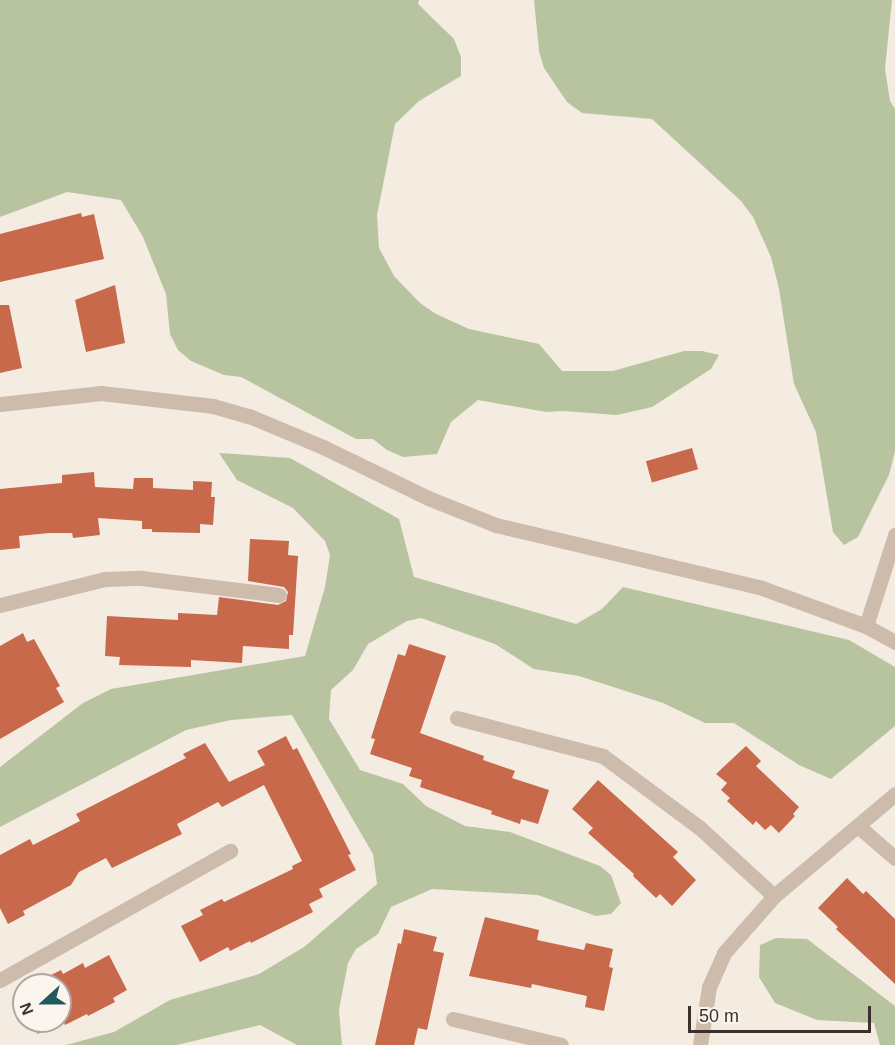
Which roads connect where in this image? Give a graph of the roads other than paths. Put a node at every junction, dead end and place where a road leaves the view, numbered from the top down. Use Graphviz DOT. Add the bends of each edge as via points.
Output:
graph roads {
  1 [pos="0,404"];
  2 [pos="895,535"];
  3 [pos="279,595"];
  4 [pos="0,605"];
  5 [pos="866,626"];
  6 [pos="895,642"];
  7 [pos="457,718"];
  8 [pos="895,794"];
  9 [pos="858,826"];
  10 [pos="230,851"];
  11 [pos="895,858"];
  12 [pos="774,896"];
  13 [pos="0,980"];
  14 [pos="453,1019"];
  15 [pos="561,1045"];
  16 [pos="700,1045"];
  1 -- 5 [label="street" via="101,393 213,406 249,416 323,447 428,498 496,525 762,588"];
  2 -- 5 [label="street"];
  3 -- 4 [label="street" via="141,578 105,579"];
  5 -- 6 [label="street"];
  7 -- 12 [label="street" via="603,756 700,828"];
  8 -- 9 [label="street"];
  9 -- 11 [label="street"];
  9 -- 12 [label="street"];
  10 -- 13 [label="street"];
  12 -- 16 [label="street" via="724,953 709,987"];
  14 -- 15 [label="street"];
}
